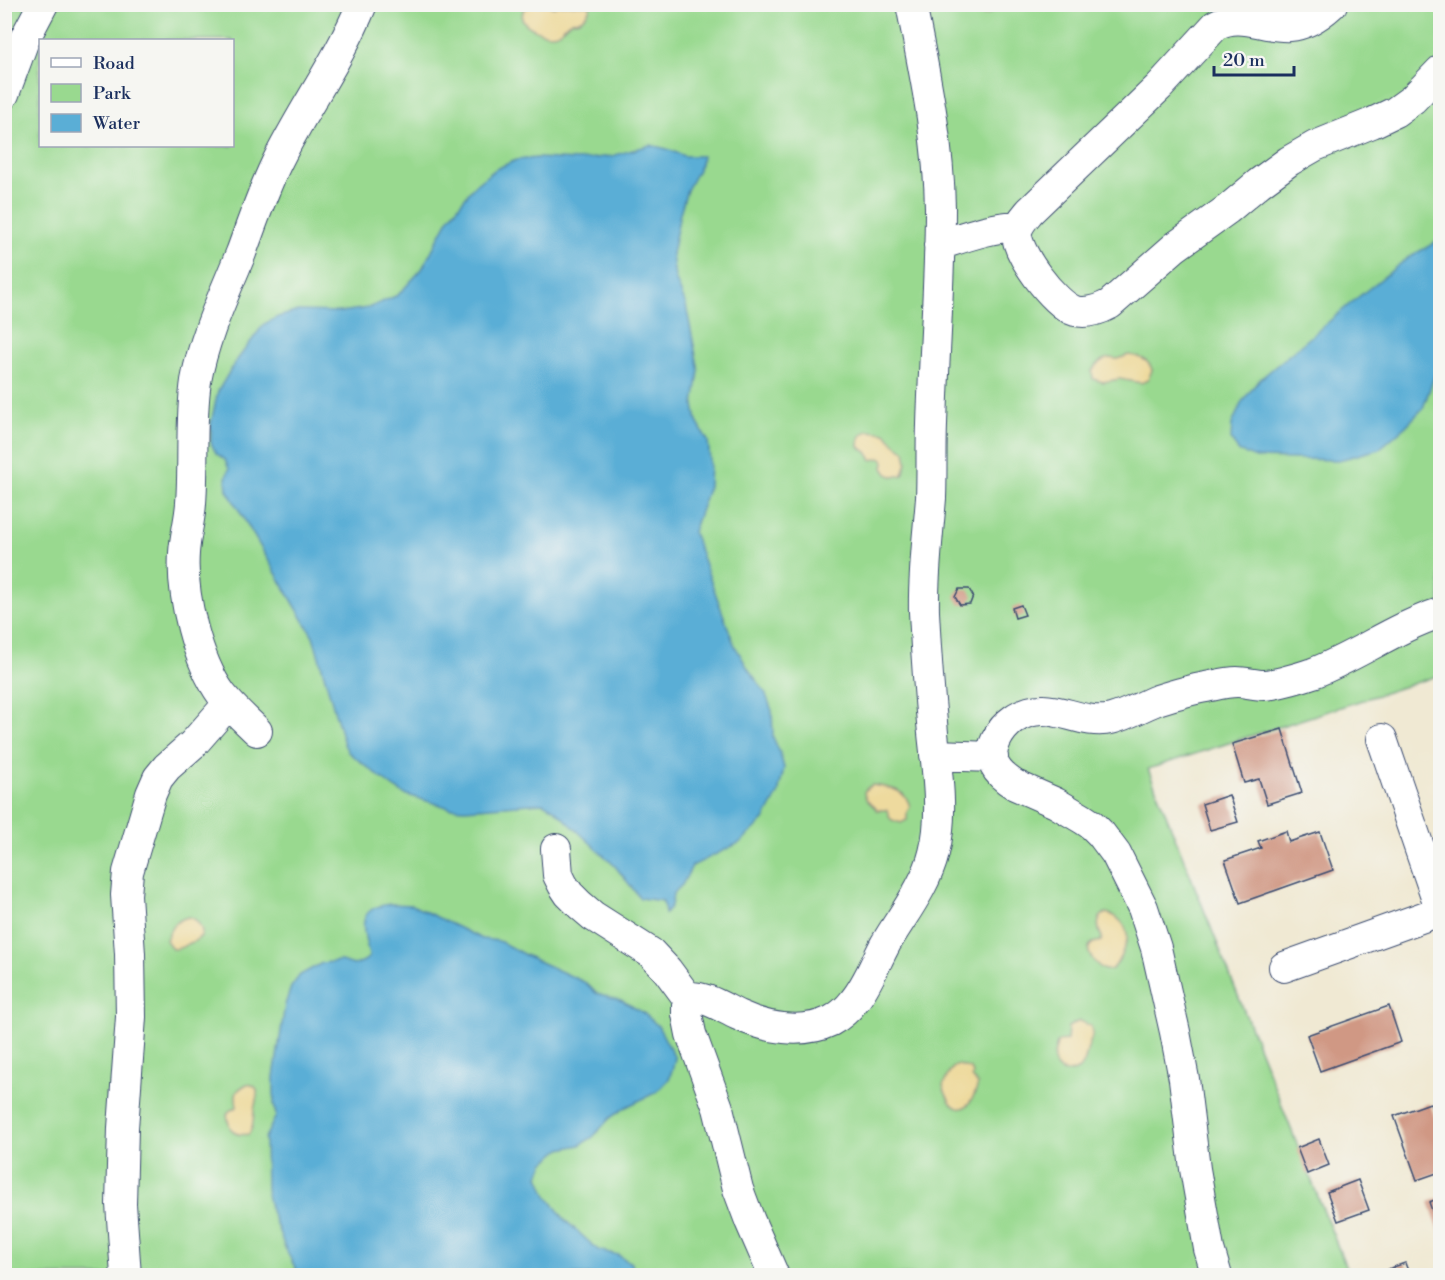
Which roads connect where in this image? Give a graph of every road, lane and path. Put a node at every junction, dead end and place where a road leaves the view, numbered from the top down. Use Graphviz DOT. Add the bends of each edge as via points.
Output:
graph roads {
  1 [pos="43,4"];
  2 [pos="362,4"];
  3 [pos="912,4"];
  4 [pos="1332,4"];
  5 [pos="1218,13"];
  6 [pos="1440,71"];
  7 [pos="4,94"];
  8 [pos="1018,227"];
  9 [pos="939,244"];
  10 [pos="1440,613"];
  11 [pos="229,703"];
  12 [pos="257,731"];
  13 [pos="1382,739"];
  14 [pos="935,755"];
  15 [pos="993,757"];
  16 [pos="556,849"];
  17 [pos="1440,910"];
  18 [pos="1284,967"];
  19 [pos="687,997"];
  20 [pos="126,1275"];
  21 [pos="774,1275"];
  22 [pos="1217,1275"];
  1 -- 7 [label="street" via="24,40"];
  2 -- 11 [label="street" via="334,63 275,165 217,310 196,381 185,589 202,654"];
  3 -- 9 [label="street" via="934,130"];
  4 -- 5 [label="street" via="1317,17 1298,25 1280,26"];
  5 -- 8 [label="street" via="1216,25 1160,87"];
  6 -- 8 [label="street" via="1395,112 1288,161 1175,247 1102,309 1074,310 1056,298 1023,254"];
  8 -- 9 [label="street"];
  9 -- 14 [label="street" via="924,581"];
  10 -- 15 [label="street" via="1292,680 1263,685 1232,682 1194,689 1102,720 1056,710 1029,712 1013,719 1001,731"];
  11 -- 12 [label="street"];
  11 -- 20 [label="street" via="158,778 128,872 131,1017 121,1204"];
  13 -- 17 [label="street"];
  14 -- 15 [label="street"];
  14 -- 19 [label="street" via="939,822 930,865 861,990 847,1008 822,1024 779,1028 755,1022 712,1002"];
  15 -- 22 [label="street" via="995,766 1007,779 1070,810 1101,834 1120,861 1143,908 1175,1032 1195,1169"];
  16 -- 19 [label="street" via="558,875 569,894 593,916 651,952"];
  17 -- 18 [label="street"];
  19 -- 21 [label="street" via="692,1034 718,1108 738,1189"];
}
